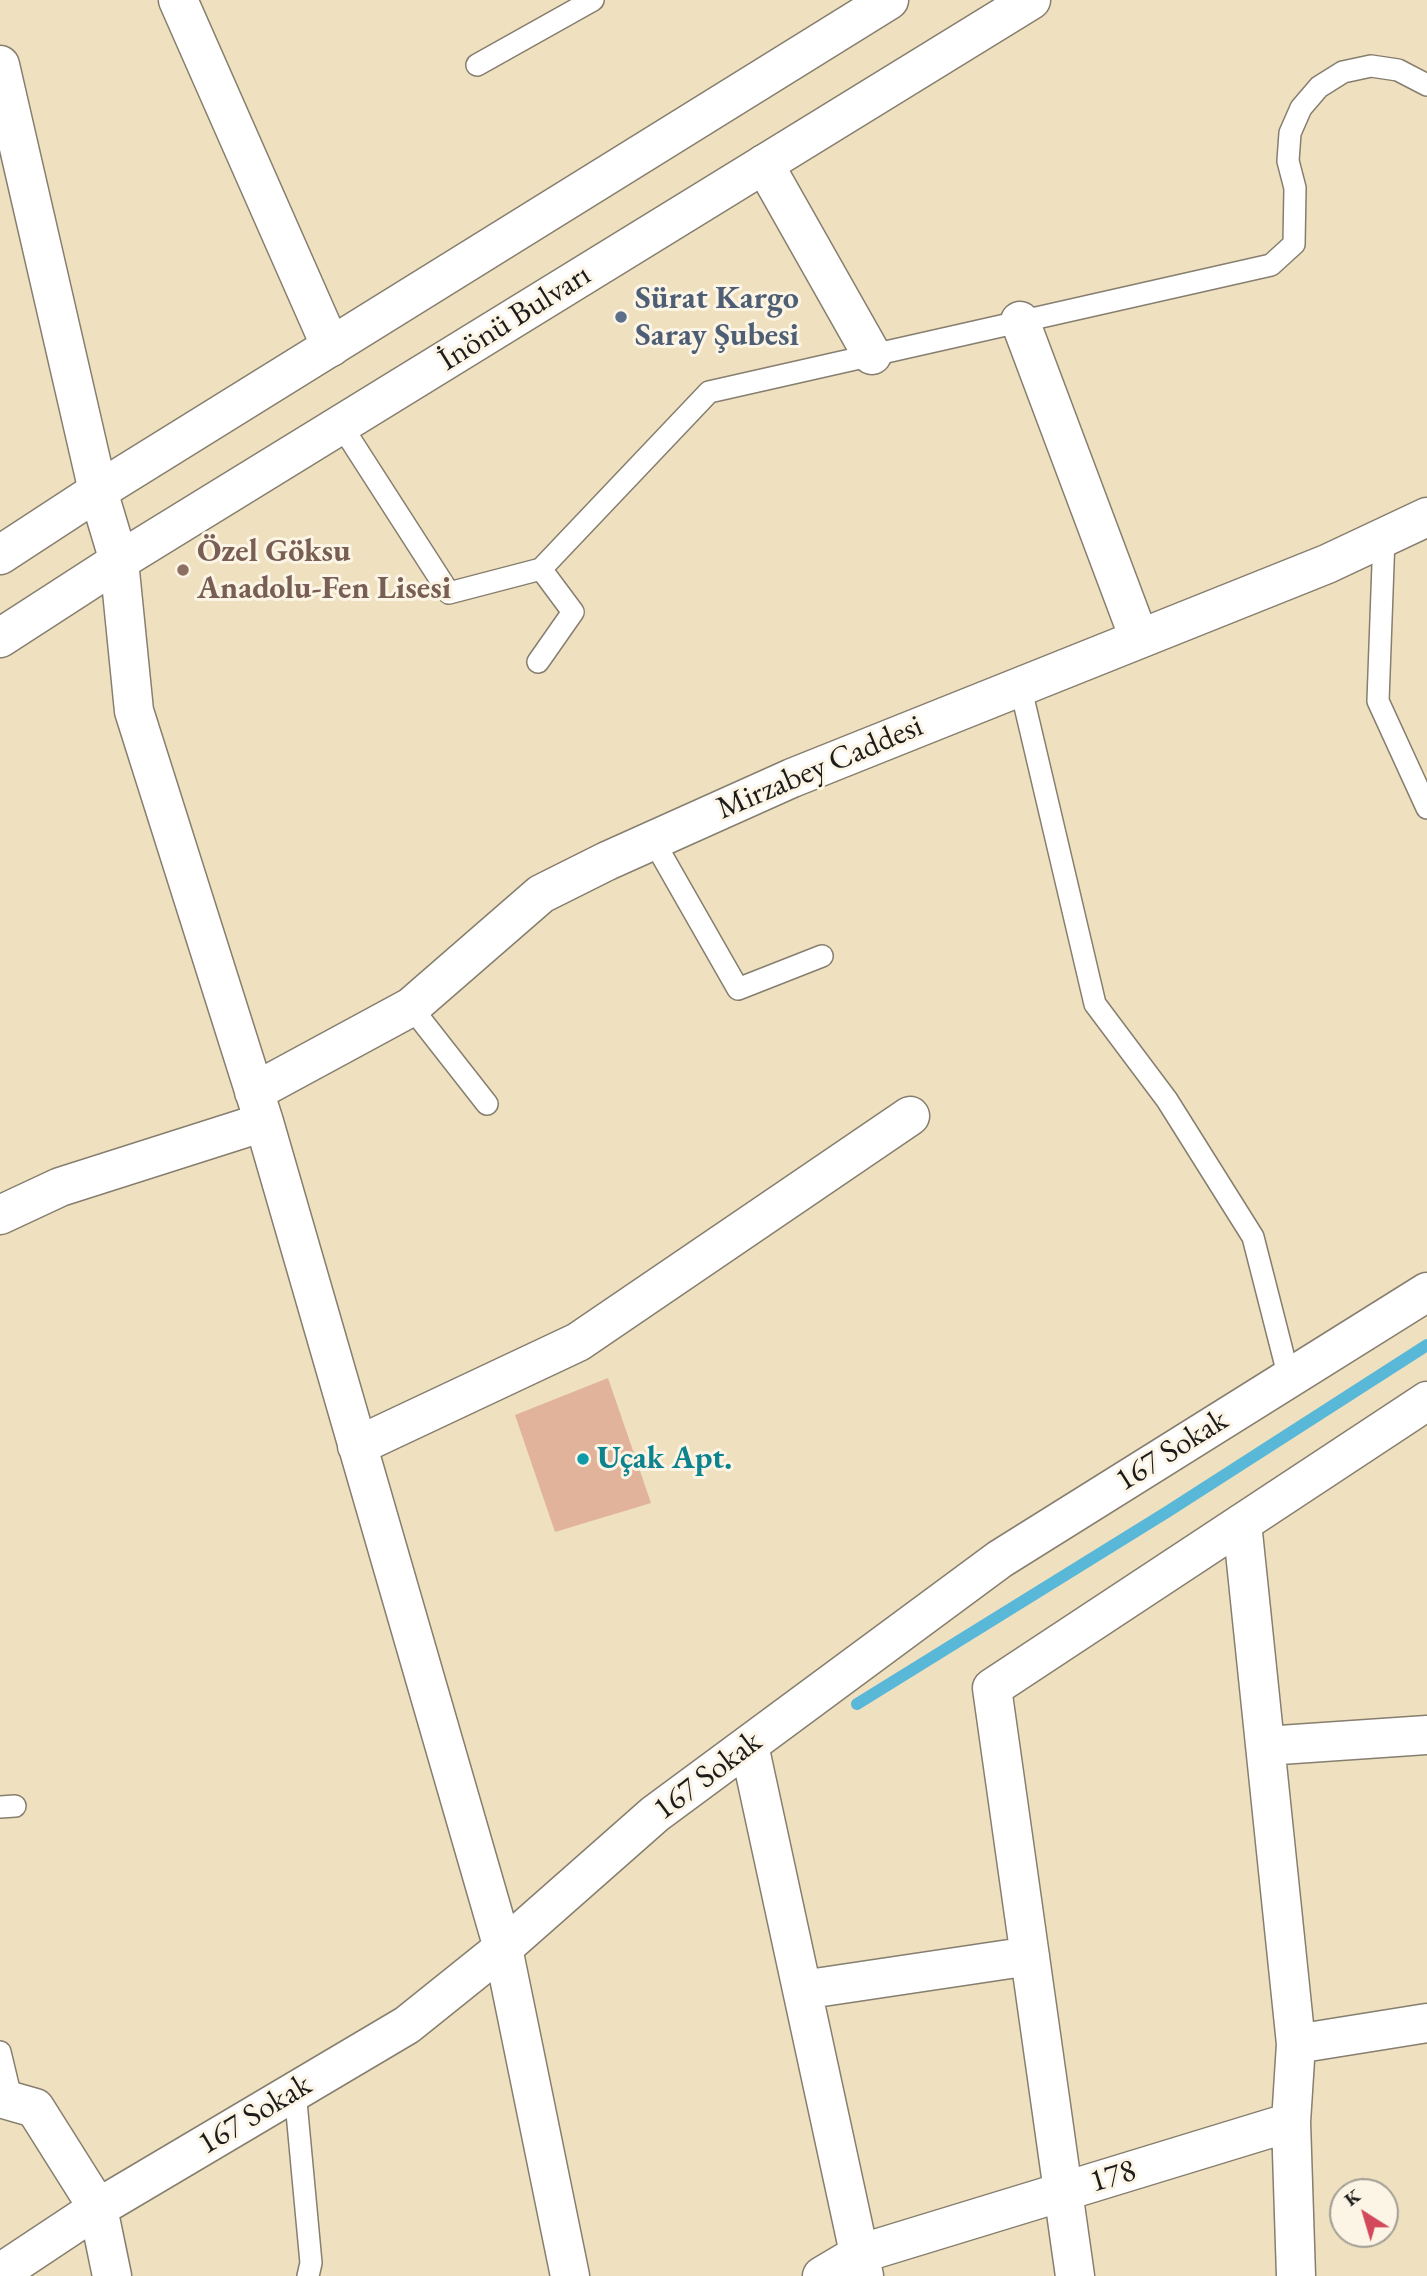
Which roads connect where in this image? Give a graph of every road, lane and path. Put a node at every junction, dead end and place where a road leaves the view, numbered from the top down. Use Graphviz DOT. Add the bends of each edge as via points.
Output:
graph roads {
  1 [pos="178,0"];
  2 [pos="593,0"];
  3 [pos="889,0"];
  4 [pos="1031,0"];
  5 [pos="0,65"];
  6 [pos="477,65"];
  7 [pos="1427,85"];
  8 [pos="764,164"];
  9 [pos="1020,321"];
  10 [pos="331,347"];
  11 [pos="872,355"];
  12 [pos="341,425"];
  13 [pos="98,491"];
  14 [pos="1427,517"];
  15 [pos="1384,537"];
  16 [pos="0,555"];
  17 [pos="119,561"];
  18 [pos="541,569"];
  19 [pos="0,638"];
  20 [pos="1139,638"];
  21 [pos="538,662"];
  22 [pos="1020,685"];
  23 [pos="1427,808"];
  24 [pos="653,840"];
  25 [pos="822,957"];
  26 [pos="411,1007"];
  27 [pos="486,1104"];
  28 [pos="259,1107"];
  29 [pos="910,1116"];
  30 [pos="0,1215"];
  31 [pos="1427,1292"];
  32 [pos="1289,1378"];
  33 [pos="1427,1401"];
  34 [pos="357,1446"];
  35 [pos="1241,1523"];
  36 [pos="1427,1735"];
  37 [pos="749,1745"];
  38 [pos="1265,1746"];
  39 [pos="503,1948"];
  40 [pos="1030,1956"];
  41 [pos="802,1990"];
  42 [pos="1427,2023"];
  43 [pos="1296,2044"];
  44 [pos="0,2052"];
  45 [pos="295,2091"];
  46 [pos="6,2100"];
  47 [pos="1291,2122"];
  48 [pos="1063,2192"];
  49 [pos="98,2208"];
  50 [pos="862,2265"];
  51 [pos="0,2273"];
  52 [pos="112,2276"];
  53 [pos="308,2276"];
  54 [pos="570,2276"];
  55 [pos="822,2276"];
  56 [pos="1075,2276"];
  57 [pos="1296,2276"];
  1 -- 10 [label="street"];
  2 -- 6 [label="lane"];
  3 -- 10 [label="street"];
  4 -- 8 [label="street, İnönü Bulvarı"];
  5 -- 13 [label="street"];
  7 -- 9 [label="lane" via="1398,69 1371,66 1343,72 1319,87 1290,133 1294,244 1271,265"];
  8 -- 11 [label="street"];
  8 -- 12 [label="street, İnönü Bulvarı"];
  9 -- 11 [label="lane"];
  9 -- 20 [label="street"];
  10 -- 13 [label="street"];
  11 -- 18 [label="lane" via="709,392"];
  12 -- 17 [label="street, İnönü Bulvarı"];
  12 -- 18 [label="lane" via="449,593"];
  13 -- 16 [label="street"];
  13 -- 17 [label="street"];
  14 -- 15 [label="street, Mirzabey Caddesi"];
  15 -- 20 [label="street, Mirzabey Caddesi"];
  15 -- 23 [label="lane" via="1378,701"];
  17 -- 19 [label="street, İnönü Bulvarı"];
  17 -- 28 [label="street" via="134,711"];
  18 -- 21 [label="lane" via="573,612"];
  20 -- 22 [label="street, Mirzabey Caddesi"];
  22 -- 24 [label="street, Mirzabey Caddesi"];
  22 -- 32 [label="lane" via="1095,1004 1167,1100 1252,1237"];
  24 -- 25 [label="lane" via="738,989"];
  24 -- 26 [label="street, Mirzabey Caddesi" via="541,894"];
  26 -- 27 [label="lane"];
  26 -- 28 [label="street, Mirzabey Caddesi"];
  28 -- 30 [label="street, Mirzabey Caddesi"];
  28 -- 34 [label="street"];
  29 -- 34 [label="street" via="578,1342"];
  31 -- 32 [label="street, 167 Sokak"];
  32 -- 37 [label="street, 167 Sokak" via="1000,1559"];
  33 -- 35 [label="street"];
  34 -- 39 [label="street"];
  35 -- 38 [label="street"];
  35 -- 40 [label="street" via="992,1688"];
  36 -- 38 [label="street"];
  37 -- 39 [label="street, 167 Sokak" via="655,1814"];
  37 -- 41 [label="street"];
  38 -- 43 [label="street"];
  39 -- 45 [label="street, 167 Sokak" via="407,2025"];
  39 -- 54 [label="street"];
  40 -- 41 [label="street"];
  40 -- 48 [label="street"];
  41 -- 50 [label="street"];
  42 -- 43 [label="street"];
  43 -- 47 [label="street"];
  44 -- 46 [label="lane"];
  45 -- 49 [label="street, 167 Sokak"];
  45 -- 53 [label="lane"];
  46 -- 49 [label="street" via="35,2108"];
  47 -- 48 [label="street, 178"];
  47 -- 57 [label="street"];
  48 -- 50 [label="street, 178"];
  48 -- 56 [label="street"];
  49 -- 51 [label="street, 167 Sokak"];
  49 -- 52 [label="street"];
  50 -- 55 [label="street, 178"];
}
